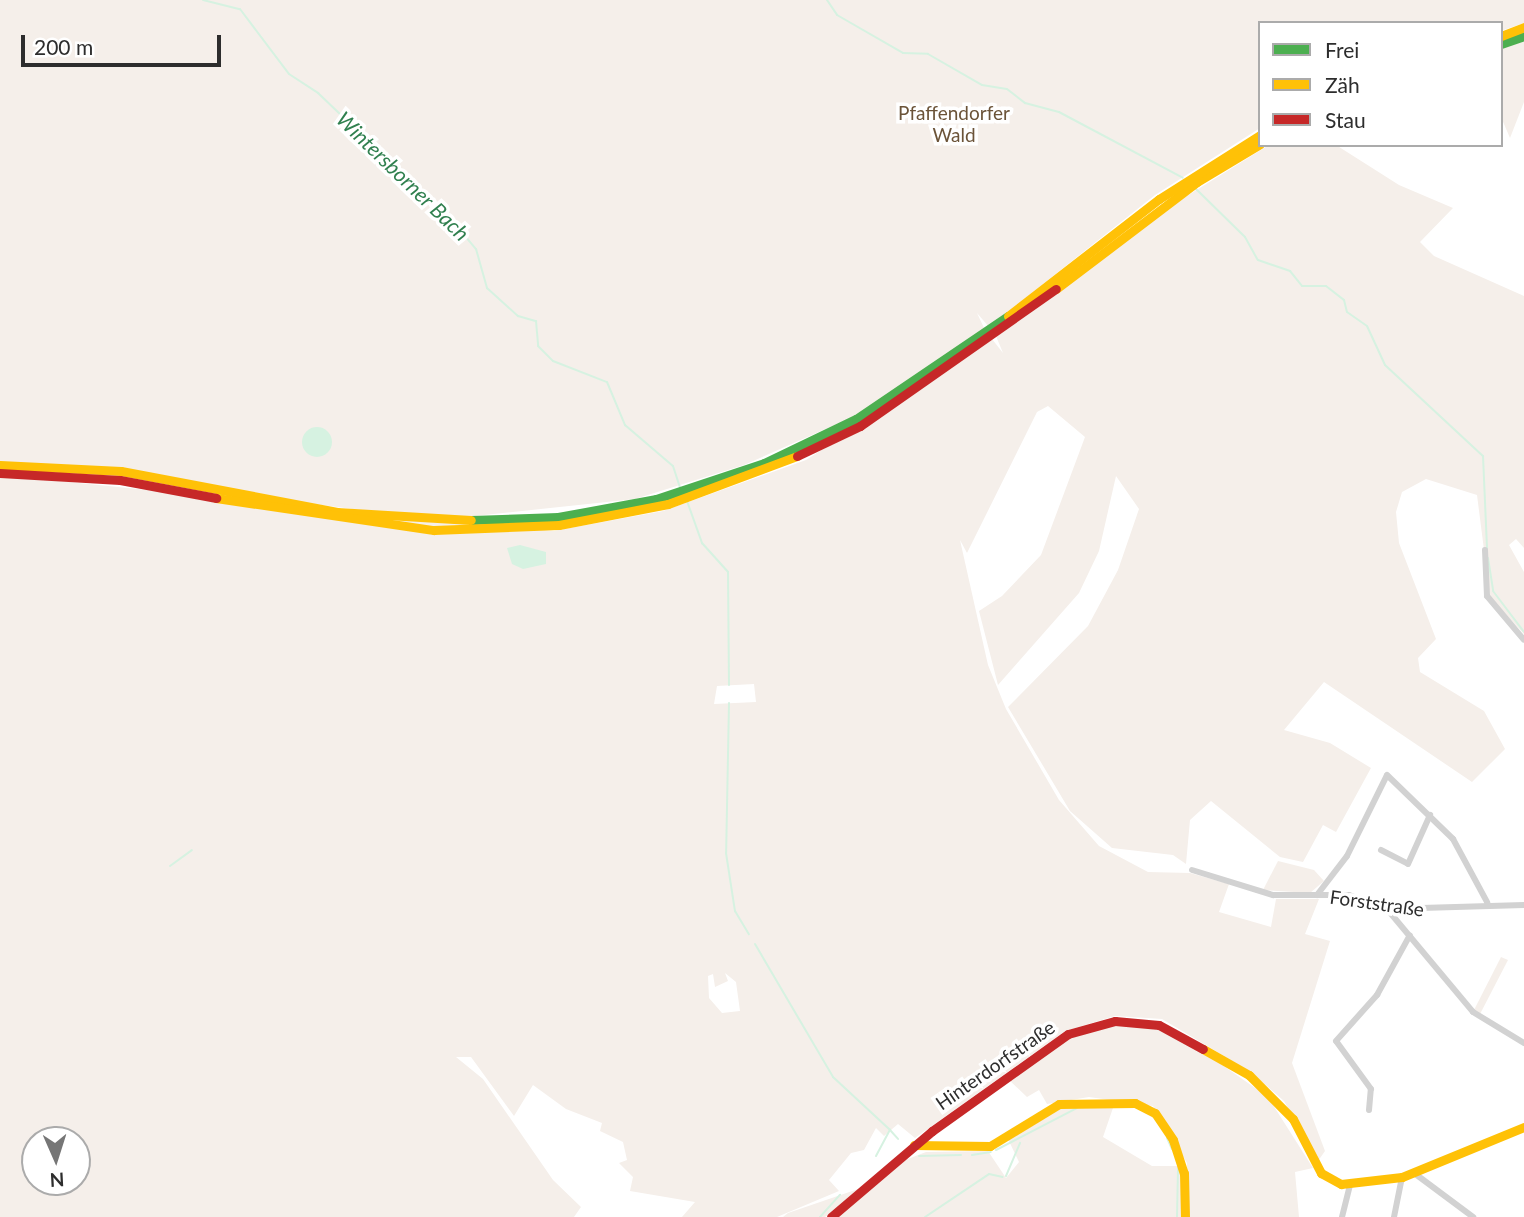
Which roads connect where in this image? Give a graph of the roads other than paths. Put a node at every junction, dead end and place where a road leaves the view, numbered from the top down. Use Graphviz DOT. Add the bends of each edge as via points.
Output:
graph roads {
  1 [pos="1524,27"];
  2 [pos="1503,35"];
  3 [pos="1524,36"];
  4 [pos="1503,43"];
  5 [pos="1258,136"];
  6 [pos="1258,145"];
  7 [pos="1100,248"];
  8 [pos="0,465"];
  9 [pos="0,473"];
  10 [pos="559,521"];
  11 [pos="1485,551"];
  12 [pos="1524,640"];
  13 [pos="1430,815"];
  14 [pos="1381,850"];
  15 [pos="1192,870"];
  16 [pos="1317,894"];
  17 [pos="1487,902"];
  18 [pos="1524,905"];
  19 [pos="1387,909"];
  20 [pos="1410,935"];
  21 [pos="1524,1044"];
  22 [pos="1369,1110"];
  23 [pos="1524,1127"];
  24 [pos="914,1145"];
  25 [pos="1430,1167"];
  26 [pos="1414,1173"];
  27 [pos="1402,1177"];
  28 [pos="1427,1183"];
  29 [pos="1350,1186"];
  30 [pos="1460,1214"];
  31 [pos="831,1217"];
  32 [pos="1185,1217"];
  33 [pos="1342,1217"];
  34 [pos="1394,1217"];
  35 [pos="1473,1217"];
  1 -- 2 [label="main road"];
  3 -- 4 [label="main road"];
  5 -- 7 [label="main road"];
  6 -- 7 [label="main road"];
  7 -- 10 [label="main road" via="933,371 796,454 656,499"];
  8 -- 10 [label="main road" via="121,471 399,519"];
  9 -- 10 [label="main road" via="120,480 398,527"];
  11 -- 12 [label="street" via="1487,596"];
  13 -- 14 [label="street" via="1408,864"];
  13 -- 16 [label="street" via="1387,775 1347,856"];
  13 -- 17 [label="street" via="1453,839"];
  15 -- 16 [label="street, Forststraße" via="1273,895"];
  16 -- 19 [label="street, Forststraße" via="1352,895"];
  17 -- 18 [label="street, Forststraße"];
  17 -- 19 [label="street, Forststraße" via="1441,911"];
  19 -- 20 [label="street"];
  20 -- 21 [label="street" via="1473,1012"];
  20 -- 22 [label="street" via="1377,995 1336,1041 1371,1089"];
  23 -- 25 [label="main road"];
  24 -- 29 [label="main road, Hinterdorfstraße" via="1068,1034 1115,1021 1148,1024 1190,1039 1249,1075 1293,1119 1327,1180"];
  24 -- 31 [label="main road, Hinterdorfstraße"];
  24 -- 32 [label="main road" via="987,1147 1059,1104 1135,1103 1154,1113 1173,1140 1184,1173"];
  25 -- 26 [label="main road"];
  25 -- 28 [label="street"];
  26 -- 27 [label="main road"];
  26 -- 28 [label="street"];
  27 -- 29 [label="main road"];
  27 -- 34 [label="street"];
  28 -- 30 [label="street"];
  29 -- 33 [label="street"];
  30 -- 35 [label="street"];
}
